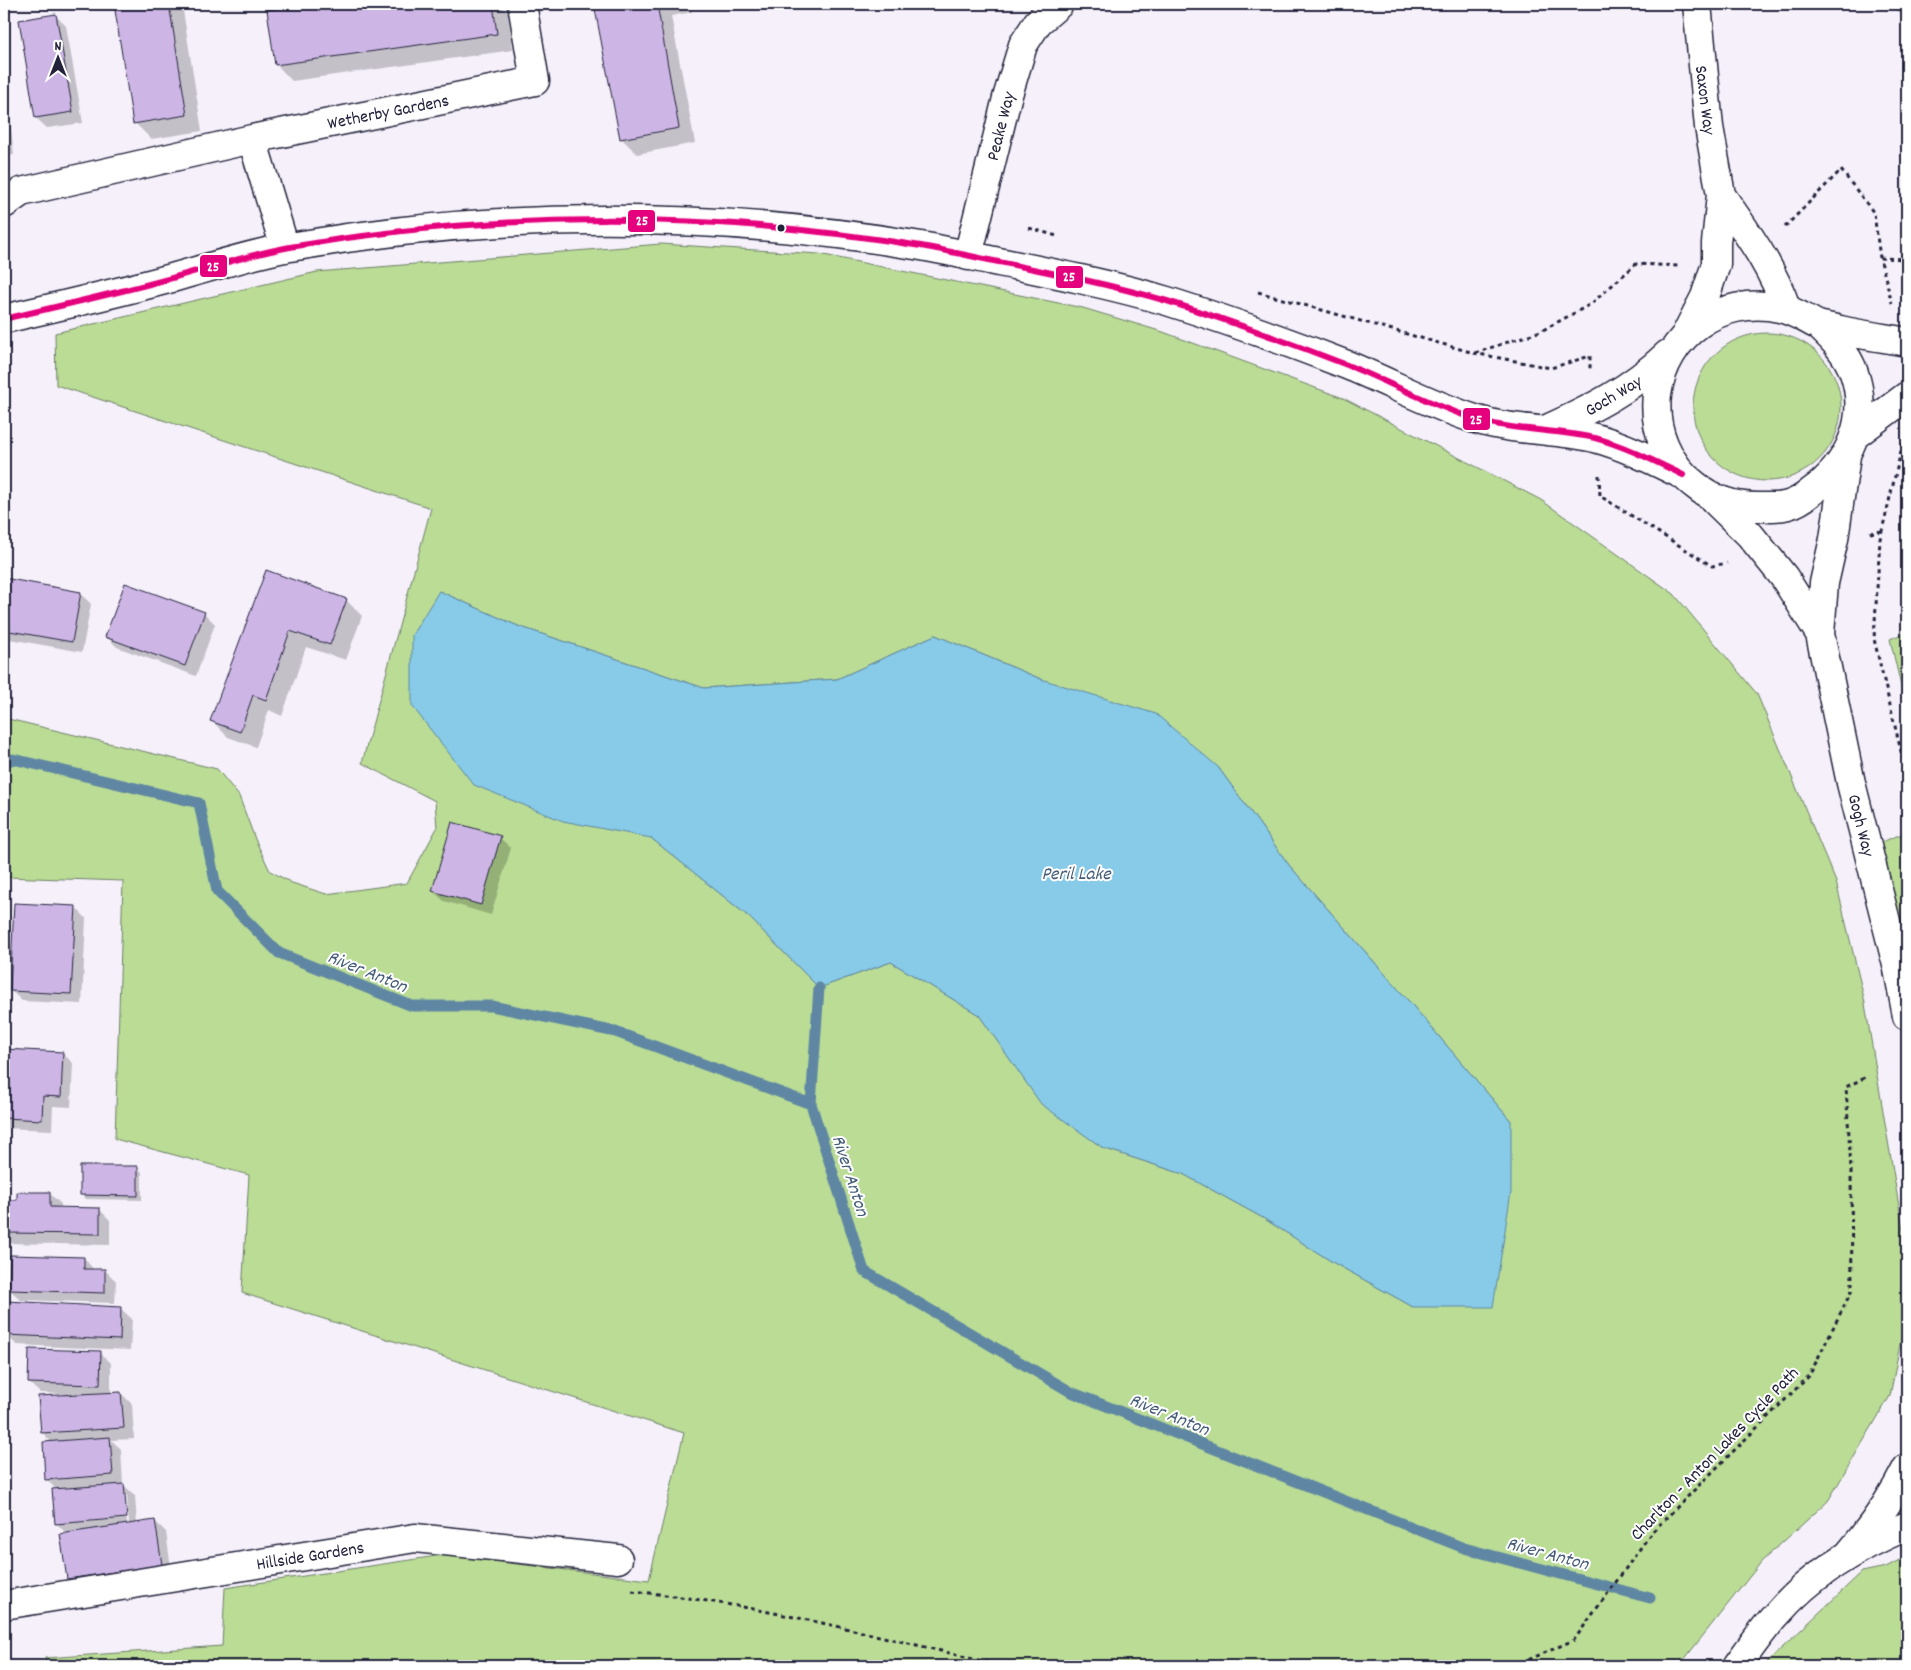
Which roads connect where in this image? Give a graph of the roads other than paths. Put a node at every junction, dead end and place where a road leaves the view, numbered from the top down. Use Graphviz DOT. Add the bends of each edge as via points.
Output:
graph roads {
  1 [pos="522,4"];
  2 [pos="1697,4"];
  3 [pos="1055,5"];
  4 [pos="252,139"];
  5 [pos="1722,195"];
  6 [pos="4,204"];
  7 [pos="285,248"];
  8 [pos="968,256"];
  9 [pos="1787,310"];
  10 [pos="4,319"];
  11 [pos="1818,325"];
  12 [pos="1680,342"];
  13 [pos="1907,342"];
  14 [pos="1907,396"];
  15 [pos="1545,430"];
  16 [pos="1850,446"];
  17 [pos="1683,475"];
  18 [pos="1708,494"];
  19 [pos="1820,634"];
  20 [pos="1907,1016"];
  21 [pos="1907,1468"];
  22 [pos="1907,1526"];
  23 [pos="1848,1555"];
  24 [pos="618,1559"];
  25 [pos="4,1605"];
  26 [pos="1737,1666"];
  1 -- 4 [label="street, Wetherby Gardens" via="535,82"];
  2 -- 5 [label="street, Saxon Way" via="1709,127"];
  3 -- 8 [label="street, Peake Way" via="1038,22 1021,52"];
  4 -- 6 [label="street, Wetherby Gardens" via="21,192"];
  4 -- 7 [label="street"];
  5 -- 9 [label="street, Saxon Way" via="1760,252"];
  5 -- 12 [label="street, Saxon Way" via="1716,264 1705,297"];
  7 -- 8 [label="street, Goch Way" via="365,235 449,227 619,219 812,231 923,246"];
  7 -- 10 [label="street, Goch Way"];
  8 -- 15 [label="street, Goch Way" via="1164,300 1349,366 1477,420"];
  9 -- 11 [label="street, Saxon Way"];
  9 -- 12 [label="street, Saxon Way" via="1761,305 1740,306 1700,323"];
  11 -- 13 [label="street"];
  11 -- 16 [label="street, Saxon Way" via="1843,351 1853,372 1859,396 1859,415"];
  12 -- 15 [label="street, Goch Way" via="1648,374 1593,409"];
  12 -- 17 [label="street, Saxon Way" via="1664,366 1656,402 1662,440"];
  14 -- 16 [label="street"];
  15 -- 17 [label="street, Goch Way" via="1596,439 1642,455"];
  16 -- 18 [label="street, Saxon Way" via="1835,472 1822,485 1788,505 1746,507"];
  16 -- 19 [label="street, Gogh Way" via="1824,583"];
  17 -- 18 [label="street, Saxon Way"];
  18 -- 19 [label="street, Gogh Way" via="1766,554"];
  19 -- 20 [label="street, Gogh Way" via="1851,783"];
  21 -- 23 [label="street" via="1872,1528"];
  22 -- 23 [label="street"];
  23 -- 26 [label="street" via="1815,1578 1778,1612"];
  24 -- 25 [label="street, Hillside Gardens" via="415,1538"];
}
